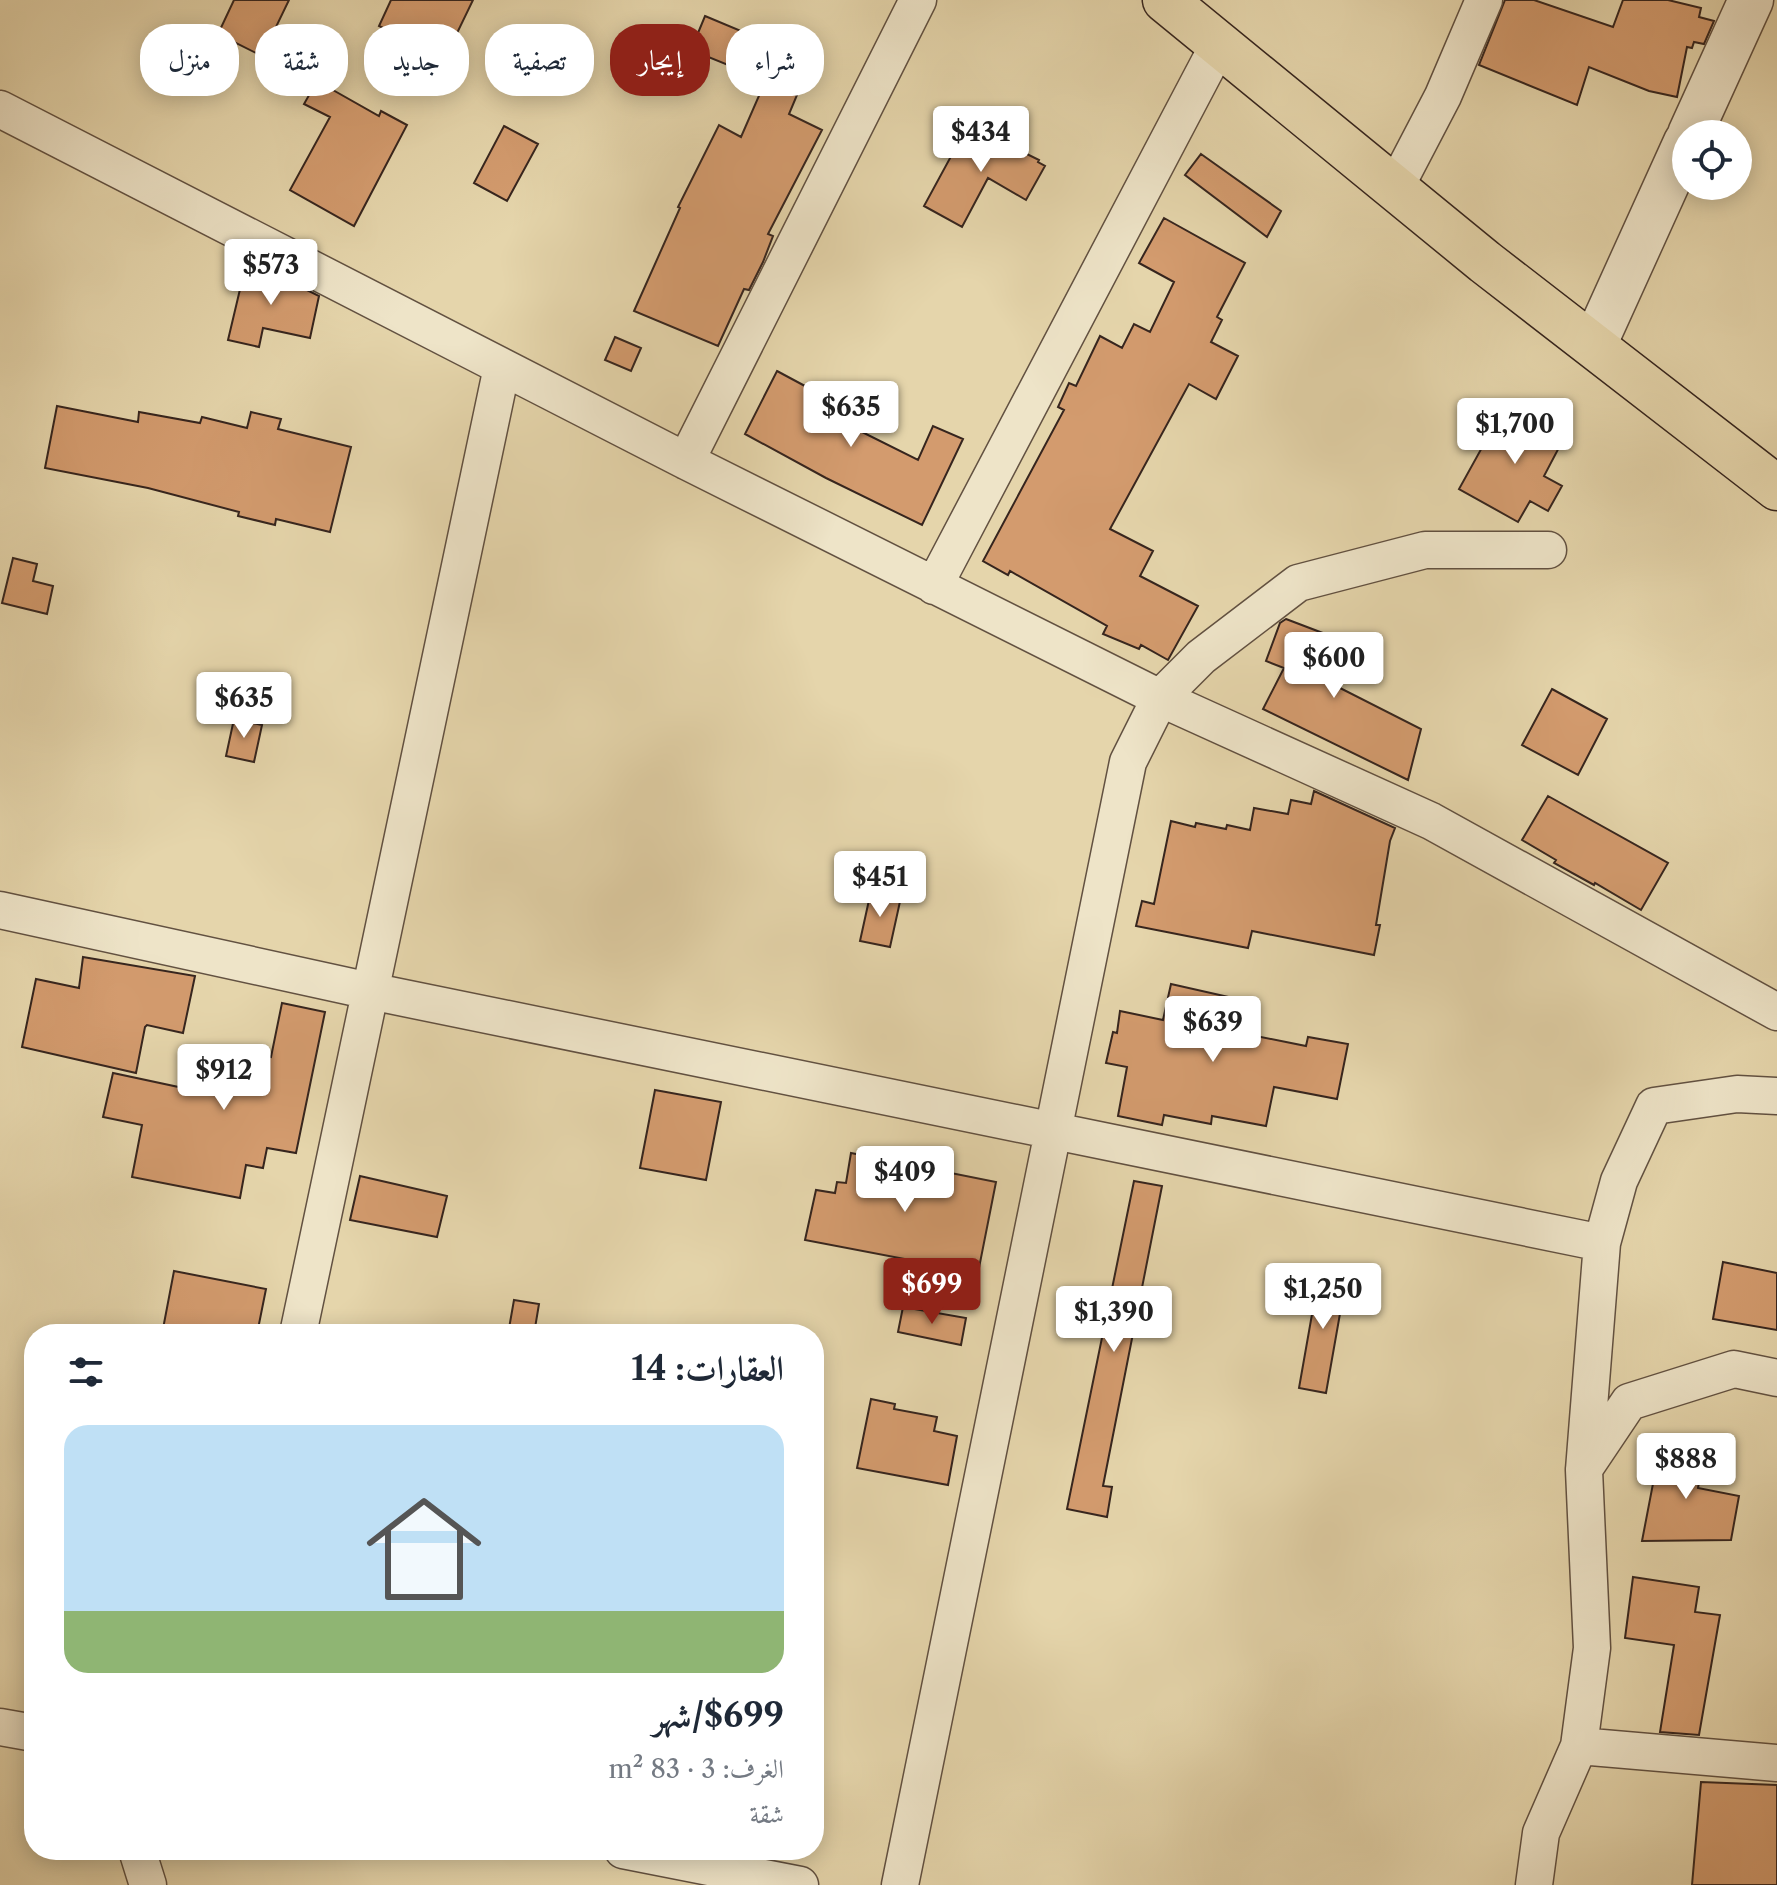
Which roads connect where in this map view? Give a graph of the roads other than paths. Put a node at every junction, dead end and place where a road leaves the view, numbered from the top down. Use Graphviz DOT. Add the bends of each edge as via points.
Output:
graph roads {
  1 [pos="918,0"];
  2 [pos="1165,0"];
  3 [pos="1484,0"];
  4 [pos="1751,0"];
  5 [pos="1219,44"];
  6 [pos="0,109"];
  7 [pos="1696,120"];
  8 [pos="1672,173"];
  9 [pos="1395,188"];
  10 [pos="1594,345"];
  11 [pos="502,367"];
  12 [pos="686,461"];
  13 [pos="1777,488"];
  14 [pos="1548,550"];
  15 [pos="934,586"];
  16 [pos="1160,698"];
  17 [pos="0,910"];
  18 [pos="370,991"];
  19 [pos="1777,1012"];
  20 [pos="1777,1096"];
  21 [pos="1052,1131"];
  22 [pos="1602,1243"];
  23 [pos="300,1324"];
  24 [pos="1777,1378"];
  25 [pos="1584,1470"];
  26 [pos="0,1727"];
  27 [pos="24,1731"];
  28 [pos="1579,1746"];
  29 [pos="1777,1763"];
  30 [pos="140,1860"];
  31 [pos="674,1860"];
  32 [pos="148,1885"];
  33 [pos="800,1885"];
  34 [pos="900,1885"];
  35 [pos="1534,1885"];
  1 -- 12 [label="street"];
  2 -- 5 [label="main road"];
  3 -- 9 [label="street" via="1443,96"];
  4 -- 7 [label="street"];
  5 -- 9 [label="main road"];
  5 -- 15 [label="street"];
  6 -- 11 [label="street"];
  8 -- 10 [label="street"];
  9 -- 10 [label="main road"];
  10 -- 13 [label="main road"];
  11 -- 12 [label="street"];
  11 -- 18 [label="street"];
  12 -- 15 [label="street"];
  14 -- 16 [label="street" via="1425,550 1298,583 1201,657"];
  15 -- 16 [label="street"];
  16 -- 19 [label="street" via="1431,821"];
  16 -- 21 [label="street" via="1128,762"];
  17 -- 18 [label="street"];
  18 -- 21 [label="street"];
  18 -- 23 [label="street"];
  20 -- 22 [label="street" via="1737,1094 1654,1106 1619,1181"];
  21 -- 22 [label="street"];
  21 -- 34 [label="street"];
  22 -- 25 [label="street"];
  24 -- 25 [label="street" via="1734,1369 1629,1402"];
  25 -- 28 [label="street" via="1592,1648"];
  26 -- 27 [label="street"];
  28 -- 29 [label="street"];
  28 -- 35 [label="street" via="1541,1833"];
  30 -- 32 [label="street"];
  31 -- 33 [label="street"];
}
